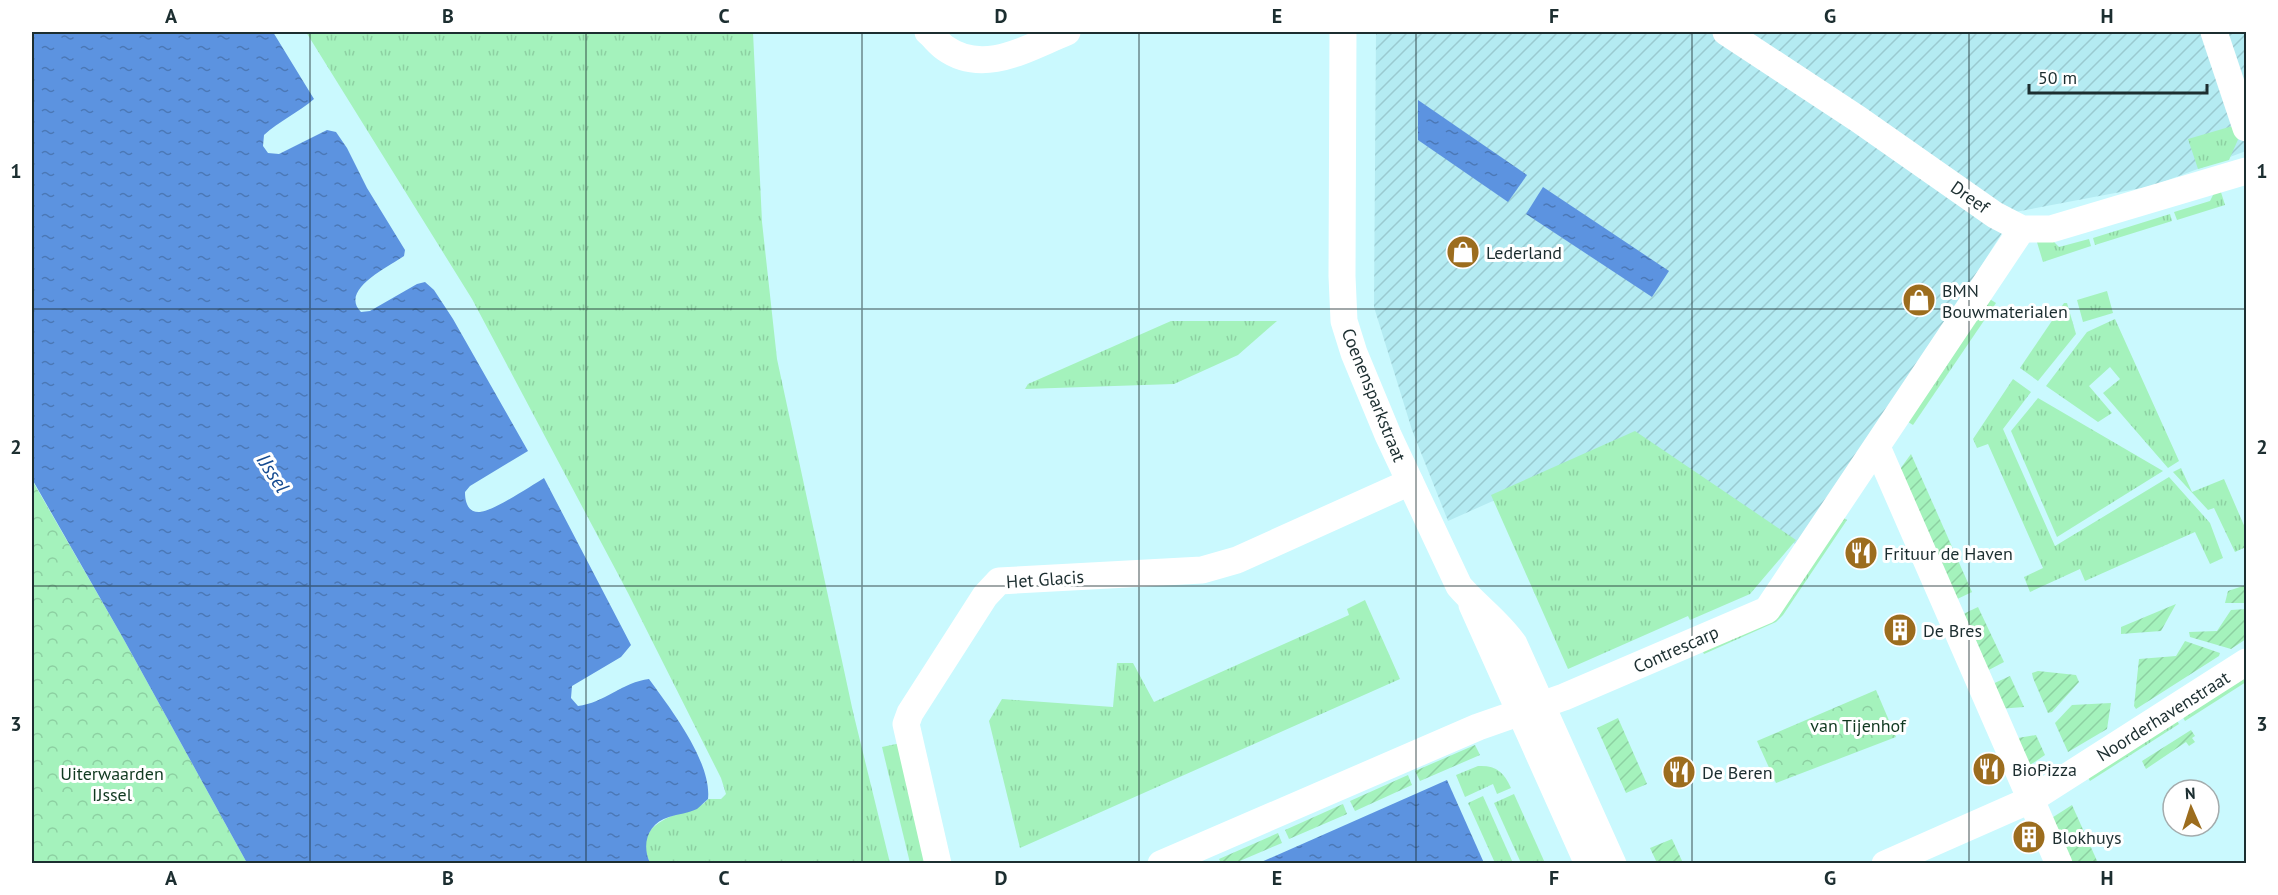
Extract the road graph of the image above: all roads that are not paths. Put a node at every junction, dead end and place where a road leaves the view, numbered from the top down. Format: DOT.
graph roads {
  1 [pos="928,32"];
  2 [pos="1067,32"];
  3 [pos="1343,32"];
  4 [pos="1726,32"];
  5 [pos="2214,32"];
  6 [pos="2247,128"];
  7 [pos="2246,172"];
  8 [pos="2022,229"];
  9 [pos="1877,447"];
  10 [pos="1399,487"];
  11 [pos="2247,662"];
  12 [pos="1542,705"];
  13 [pos="2032,799"];
  14 [pos="938,864"];
  15 [pos="1161,864"];
  16 [pos="1587,864"];
  17 [pos="1613,864"];
  18 [pos="1885,864"];
  19 [pos="2059,864"];
  1 -- 2 [label="street"];
  3 -- 10 [label="street, Coenensparkstraat"];
  4 -- 8 [label="street, Dreef"];
  5 -- 6 [label="street"];
  7 -- 8 [label="street, Dreef"];
  8 -- 9 [label="street, Contrescarp"];
  9 -- 12 [label="street, Contrescarp"];
  9 -- 13 [label="street"];
  10 -- 12 [label="street, Coenensparkstraat"];
  10 -- 14 [label="street, Het Glacis"];
  11 -- 13 [label="street, Noorderhavenstraat"];
  12 -- 15 [label="street, Contrescarp"];
  12 -- 16 [label="street, Coenensparkstraat"];
  12 -- 17 [label="street, Coenensparkstraat"];
  13 -- 18 [label="street, Noorderhavenstraat"];
  13 -- 19 [label="street"];
}
